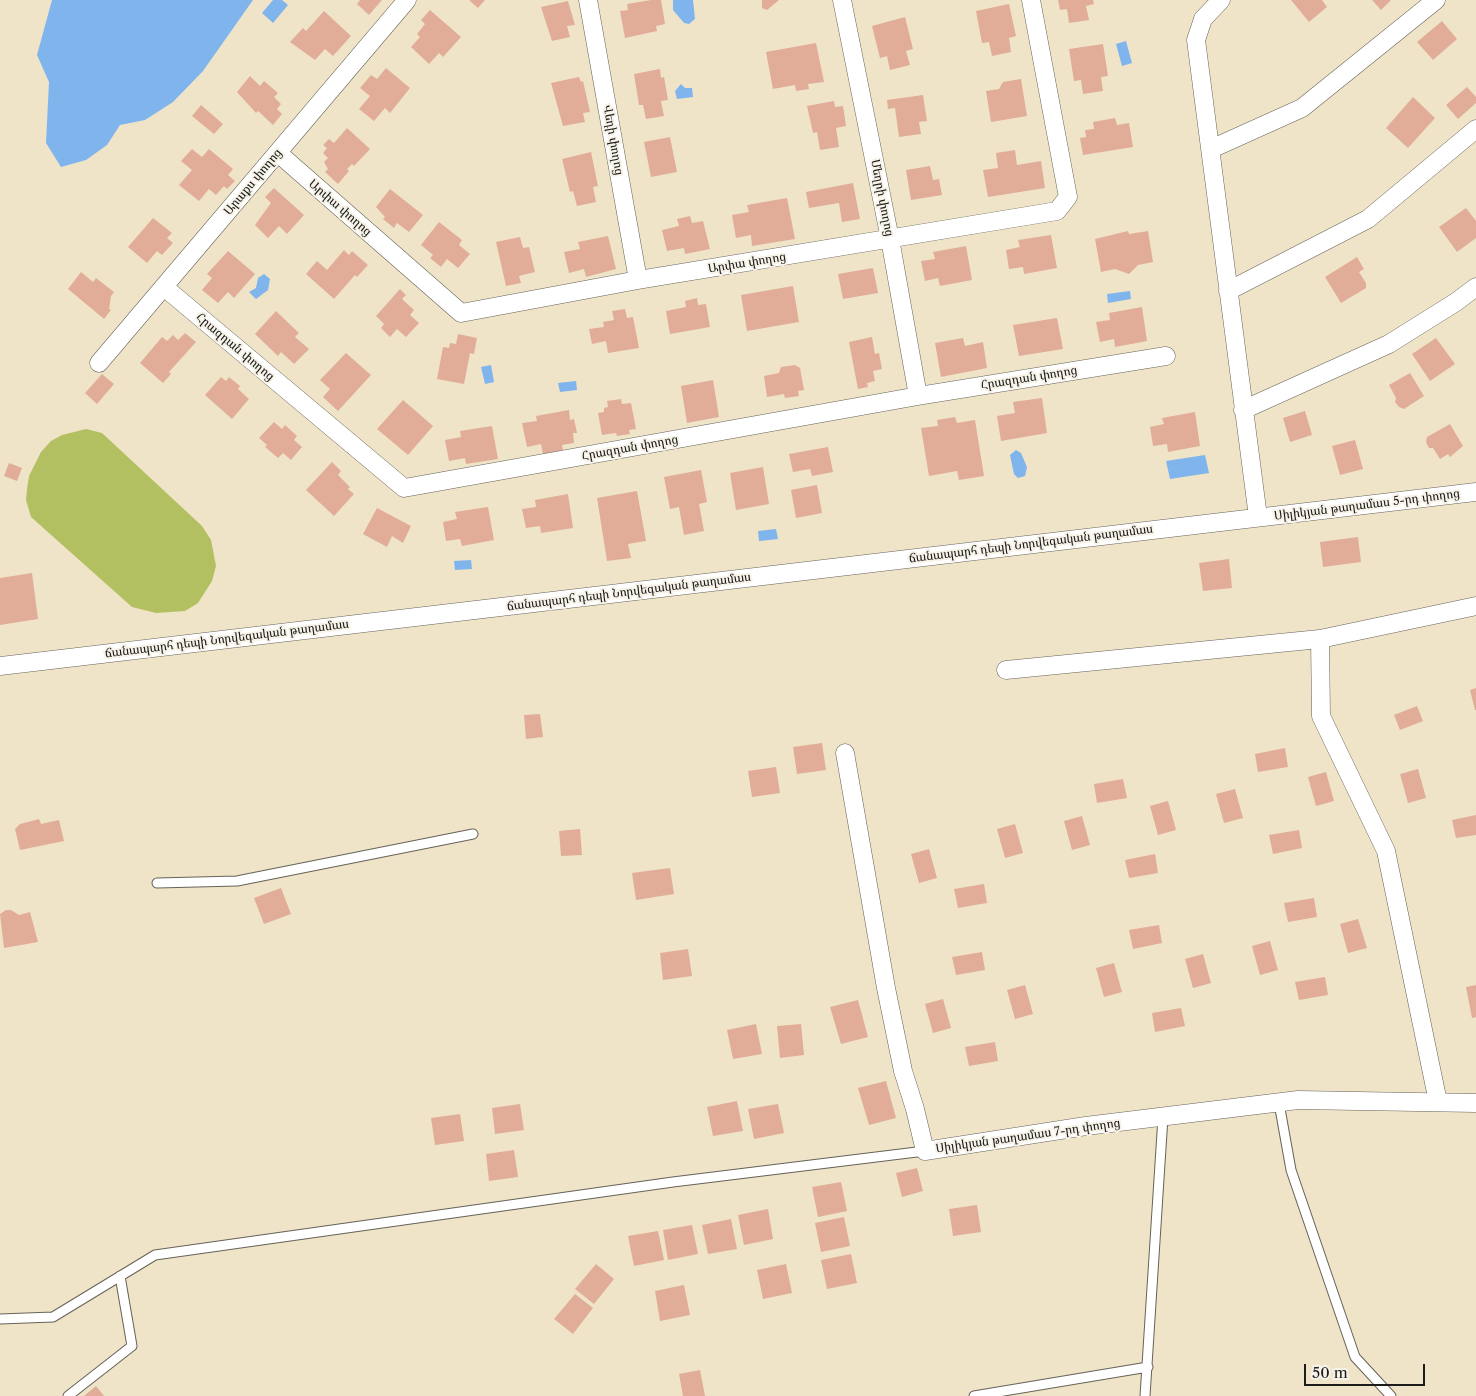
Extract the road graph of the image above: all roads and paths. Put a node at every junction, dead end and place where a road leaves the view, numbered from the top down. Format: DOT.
graph roads {
  1 [pos="406,0"];
  2 [pos="588,0"];
  3 [pos="842,0"];
  4 [pos="1030,0"];
  5 [pos="1221,0"];
  6 [pos="1436,0"];
  7 [pos="1476,129"];
  8 [pos="1211,149"];
  9 [pos="278,153"];
  10 [pos="890,239"];
  11 [pos="638,280"];
  12 [pos="164,287"];
  13 [pos="1476,287"];
  14 [pos="1228,291"];
  15 [pos="1166,356"];
  16 [pos="98,363"];
  17 [pos="918,396"];
  18 [pos="1242,410"];
  19 [pos="1475,495"];
  20 [pos="1258,518"];
  21 [pos="1476,606"];
  22 [pos="1320,639"];
  23 [pos="0,666"];
  24 [pos="1006,670"];
  25 [pos="845,753"];
  26 [pos="473,834"];
  27 [pos="157,883"];
  28 [pos="1438,1102"];
  29 [pos="1278,1103"];
  30 [pos="1476,1103"];
  31 [pos="1164,1117"];
  32 [pos="925,1151"];
  33 [pos="120,1276"];
  34 [pos="0,1319"];
  35 [pos="1148,1367"];
  36 [pos="68,1396"];
  37 [pos="974,1396"];
  38 [pos="1145,1396"];
  39 [pos="1391,1396"];
  1 -- 9 [label="street, Արաքս փողոց"];
  2 -- 11 [label="street, Վեդի փողոց"];
  3 -- 10 [label="street, Մեղրի փողոց"];
  4 -- 10 [label="street, Արփա փողոց"];
  5 -- 8 [label="street"];
  6 -- 8 [label="street"];
  7 -- 14 [label="street"];
  8 -- 14 [label="street"];
  9 -- 11 [label="street, Արփա փողոց"];
  9 -- 12 [label="street, Արաքս փողոց"];
  10 -- 11 [label="street, Արփա փողոց"];
  10 -- 17 [label="street, Մեղրի փողոց"];
  12 -- 16 [label="street, Արաքս փողոց"];
  12 -- 17 [label="street, Հրազդան փողոց"];
  13 -- 18 [label="street"];
  14 -- 18 [label="street"];
  15 -- 17 [label="street, Հրազդան փողոց"];
  18 -- 20 [label="street"];
  19 -- 20 [label="street, Սիլիկյան թաղամաս 5-րդ փողոց"];
  20 -- 23 [label="street, ճանապարհ դեպի Նորվեգական թաղամաս"];
  21 -- 22 [label="street"];
  22 -- 24 [label="street"];
  22 -- 28 [label="street"];
  25 -- 32 [label="street, Սիլիկյան թաղամաս 7-րդ փողոց"];
  26 -- 27 [label="lane"];
  28 -- 29 [label="street, Սիլիկյան թաղամաս 7-րդ փողոց"];
  28 -- 30 [label="street, Սիլիկյան թաղամաս 7-րդ փողոց"];
  29 -- 31 [label="street, Սիլիկյան թաղամաս 7-րդ փողոց"];
  29 -- 39 [label="lane"];
  31 -- 32 [label="street, Սիլիկյան թաղամաս 7-րդ փողոց"];
  31 -- 35 [label="lane"];
  32 -- 33 [label="lane"];
  33 -- 34 [label="lane"];
  33 -- 36 [label="lane"];
  35 -- 37 [label="lane"];
  35 -- 38 [label="lane"];
}
